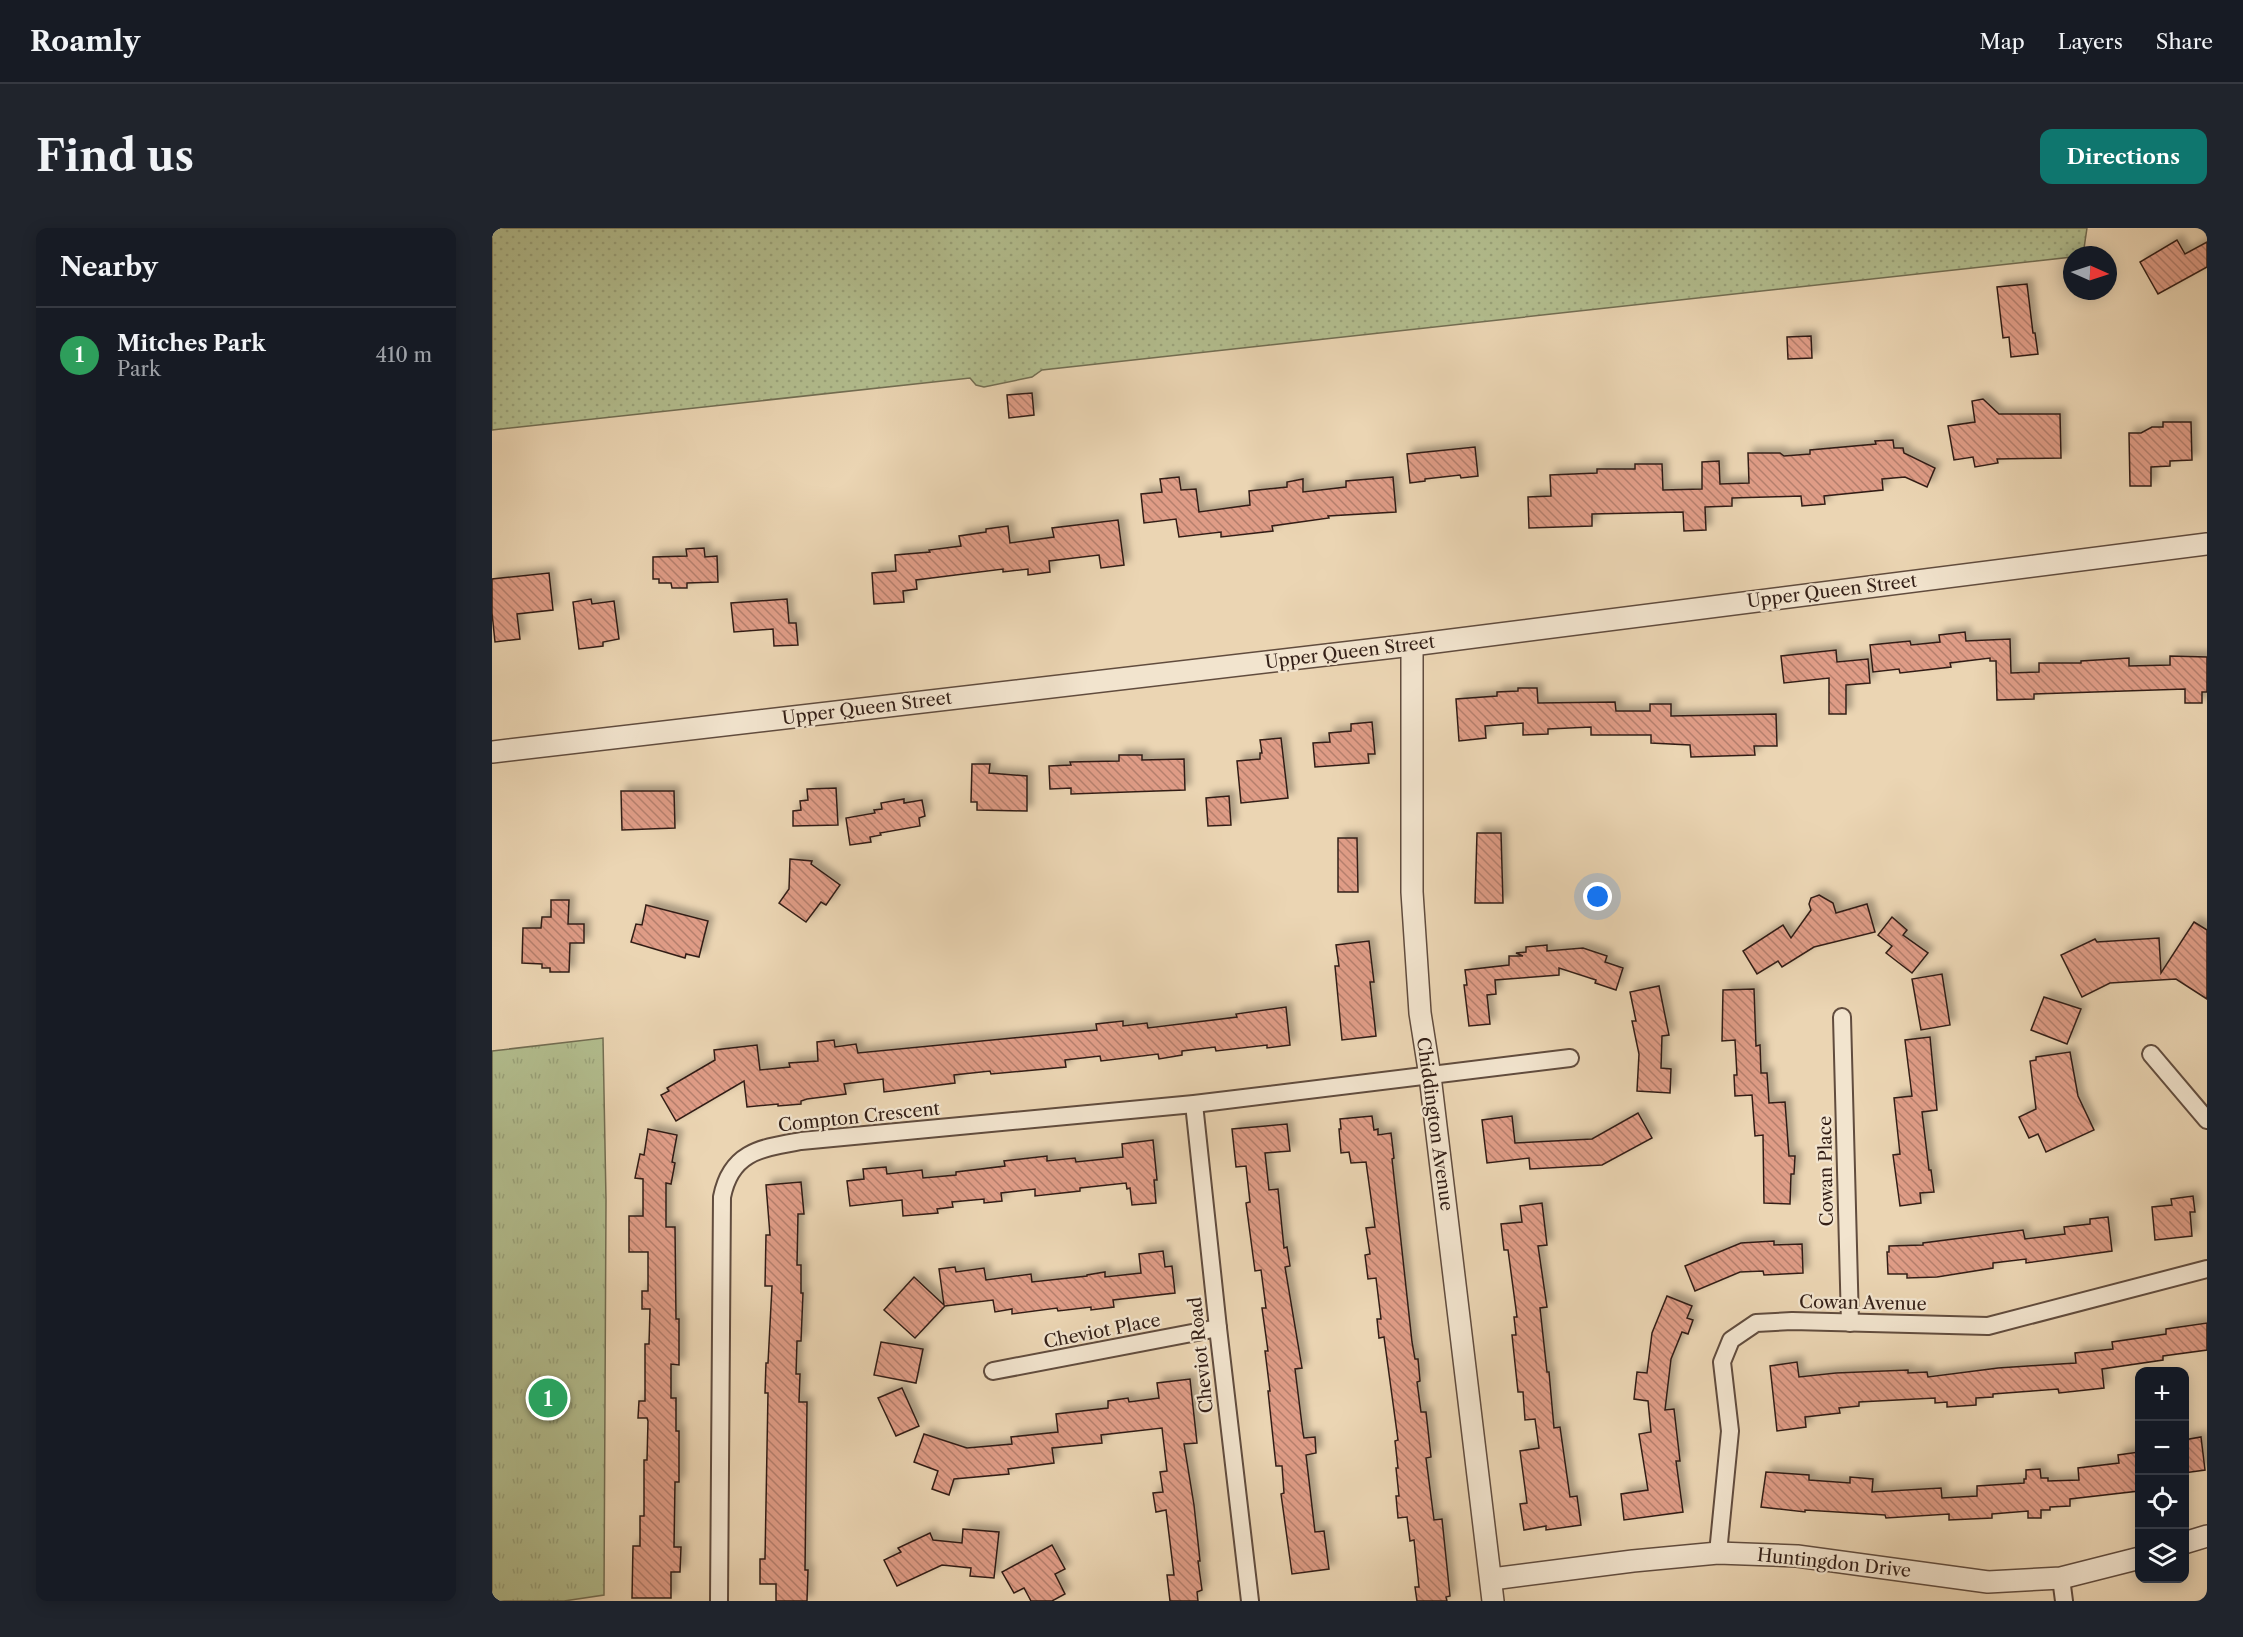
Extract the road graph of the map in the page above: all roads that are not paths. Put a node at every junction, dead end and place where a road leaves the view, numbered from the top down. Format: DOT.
graph roads {
  1 [pos="2207,544"];
  2 [pos="1412,645"];
  3 [pos="492,752"];
  4 [pos="1842,1017"];
  5 [pos="2151,1054"];
  6 [pos="1570,1058"];
  7 [pos="1430,1076"];
  8 [pos="1194,1104"];
  9 [pos="2207,1120"];
  10 [pos="2207,1269"];
  11 [pos="1850,1323"];
  12 [pos="1218,1328"];
  13 [pos="993,1371"];
  14 [pos="2207,1536"];
  15 [pos="2189,1542"];
  16 [pos="1718,1552"];
  17 [pos="2135,1559"];
  18 [pos="2061,1578"];
  19 [pos="1492,1579"];
  20 [pos="718,1601"];
  21 [pos="1250,1601"];
  22 [pos="1493,1601"];
  23 [pos="2064,1601"];
  1 -- 2 [label="street, Upper Queen Street"];
  2 -- 3 [label="street, Upper Queen Street"];
  2 -- 7 [label="street, Chiddington Avenue"];
  4 -- 11 [label="street, Cowan Place"];
  5 -- 9 [label="street"];
  6 -- 7 [label="street, Compton Crescent"];
  7 -- 8 [label="street, Compton Crescent"];
  7 -- 19 [label="street, Chiddington Avenue"];
  8 -- 12 [label="street, Cheviot Road"];
  8 -- 20 [label="street, Compton Crescent"];
  10 -- 11 [label="street, Cowan Avenue"];
  11 -- 16 [label="street, Cowan Avenue"];
  12 -- 13 [label="street, Cheviot Place"];
  12 -- 21 [label="street, Cheviot Road"];
  14 -- 15 [label="street"];
  16 -- 18 [label="street, Huntingdon Drive"];
  16 -- 19 [label="street, Huntingdon Drive"];
  17 -- 18 [label="street, Huntingdon Drive"];
  18 -- 23 [label="street"];
  19 -- 22 [label="street, Chiddington Avenue"];
}
